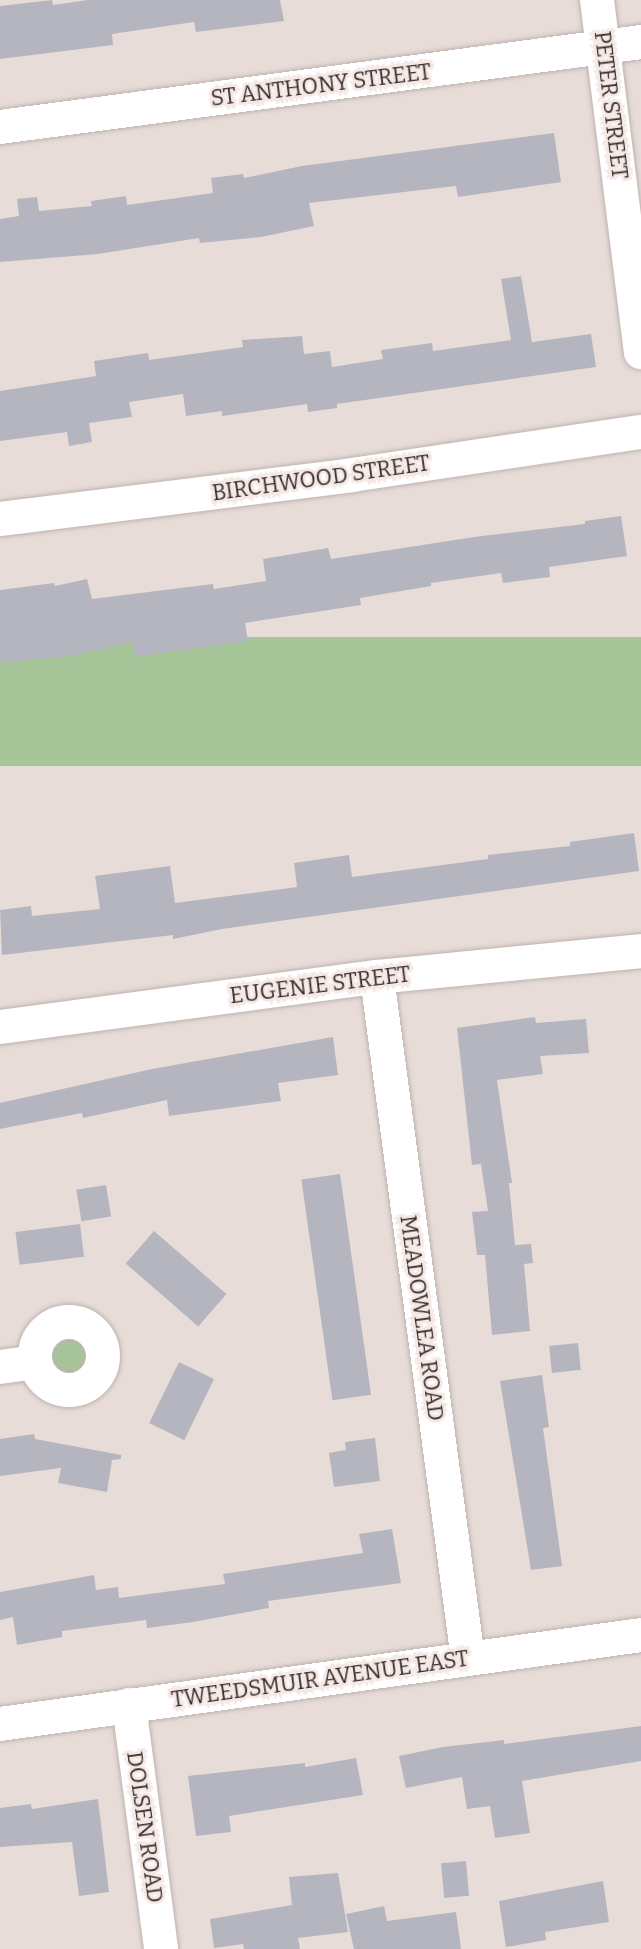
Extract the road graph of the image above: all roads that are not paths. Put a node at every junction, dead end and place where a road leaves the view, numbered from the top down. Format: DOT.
graph roads {
  1 [pos="597,0"];
  2 [pos="641,42"];
  3 [pos="604,48"];
  4 [pos="0,127"];
  5 [pos="641,352"];
  6 [pos="641,432"];
  7 [pos="0,519"];
  8 [pos="641,951"];
  9 [pos="377,977"];
  10 [pos="0,1027"];
  11 [pos="35,1362"];
  12 [pos="0,1367"];
  13 [pos="641,1635"];
  14 [pos="468,1659"];
  15 [pos="129,1705"];
  16 [pos="0,1724"];
  17 [pos="161,1949"];
  1 -- 3 [label="street, PETER STREET"];
  2 -- 3 [label="street, ST ANTHONY STREET"];
  3 -- 4 [label="street, ST ANTHONY STREET"];
  3 -- 5 [label="street, PETER STREET"];
  6 -- 7 [label="street, BIRCHWOOD STREET"];
  8 -- 9 [label="street, EUGENIE STREET"];
  9 -- 10 [label="street, EUGENIE STREET"];
  9 -- 14 [label="street, MEADOWLEA ROAD"];
  11 -- 12 [label="street"];
  13 -- 14 [label="street, TWEEDSMUIR AVENUE EAST"];
  14 -- 15 [label="street, TWEEDSMUIR AVENUE EAST"];
  15 -- 16 [label="street, TWEEDSMUIR AVENUE EAST"];
  15 -- 17 [label="street, DOLSEN ROAD"];
}
